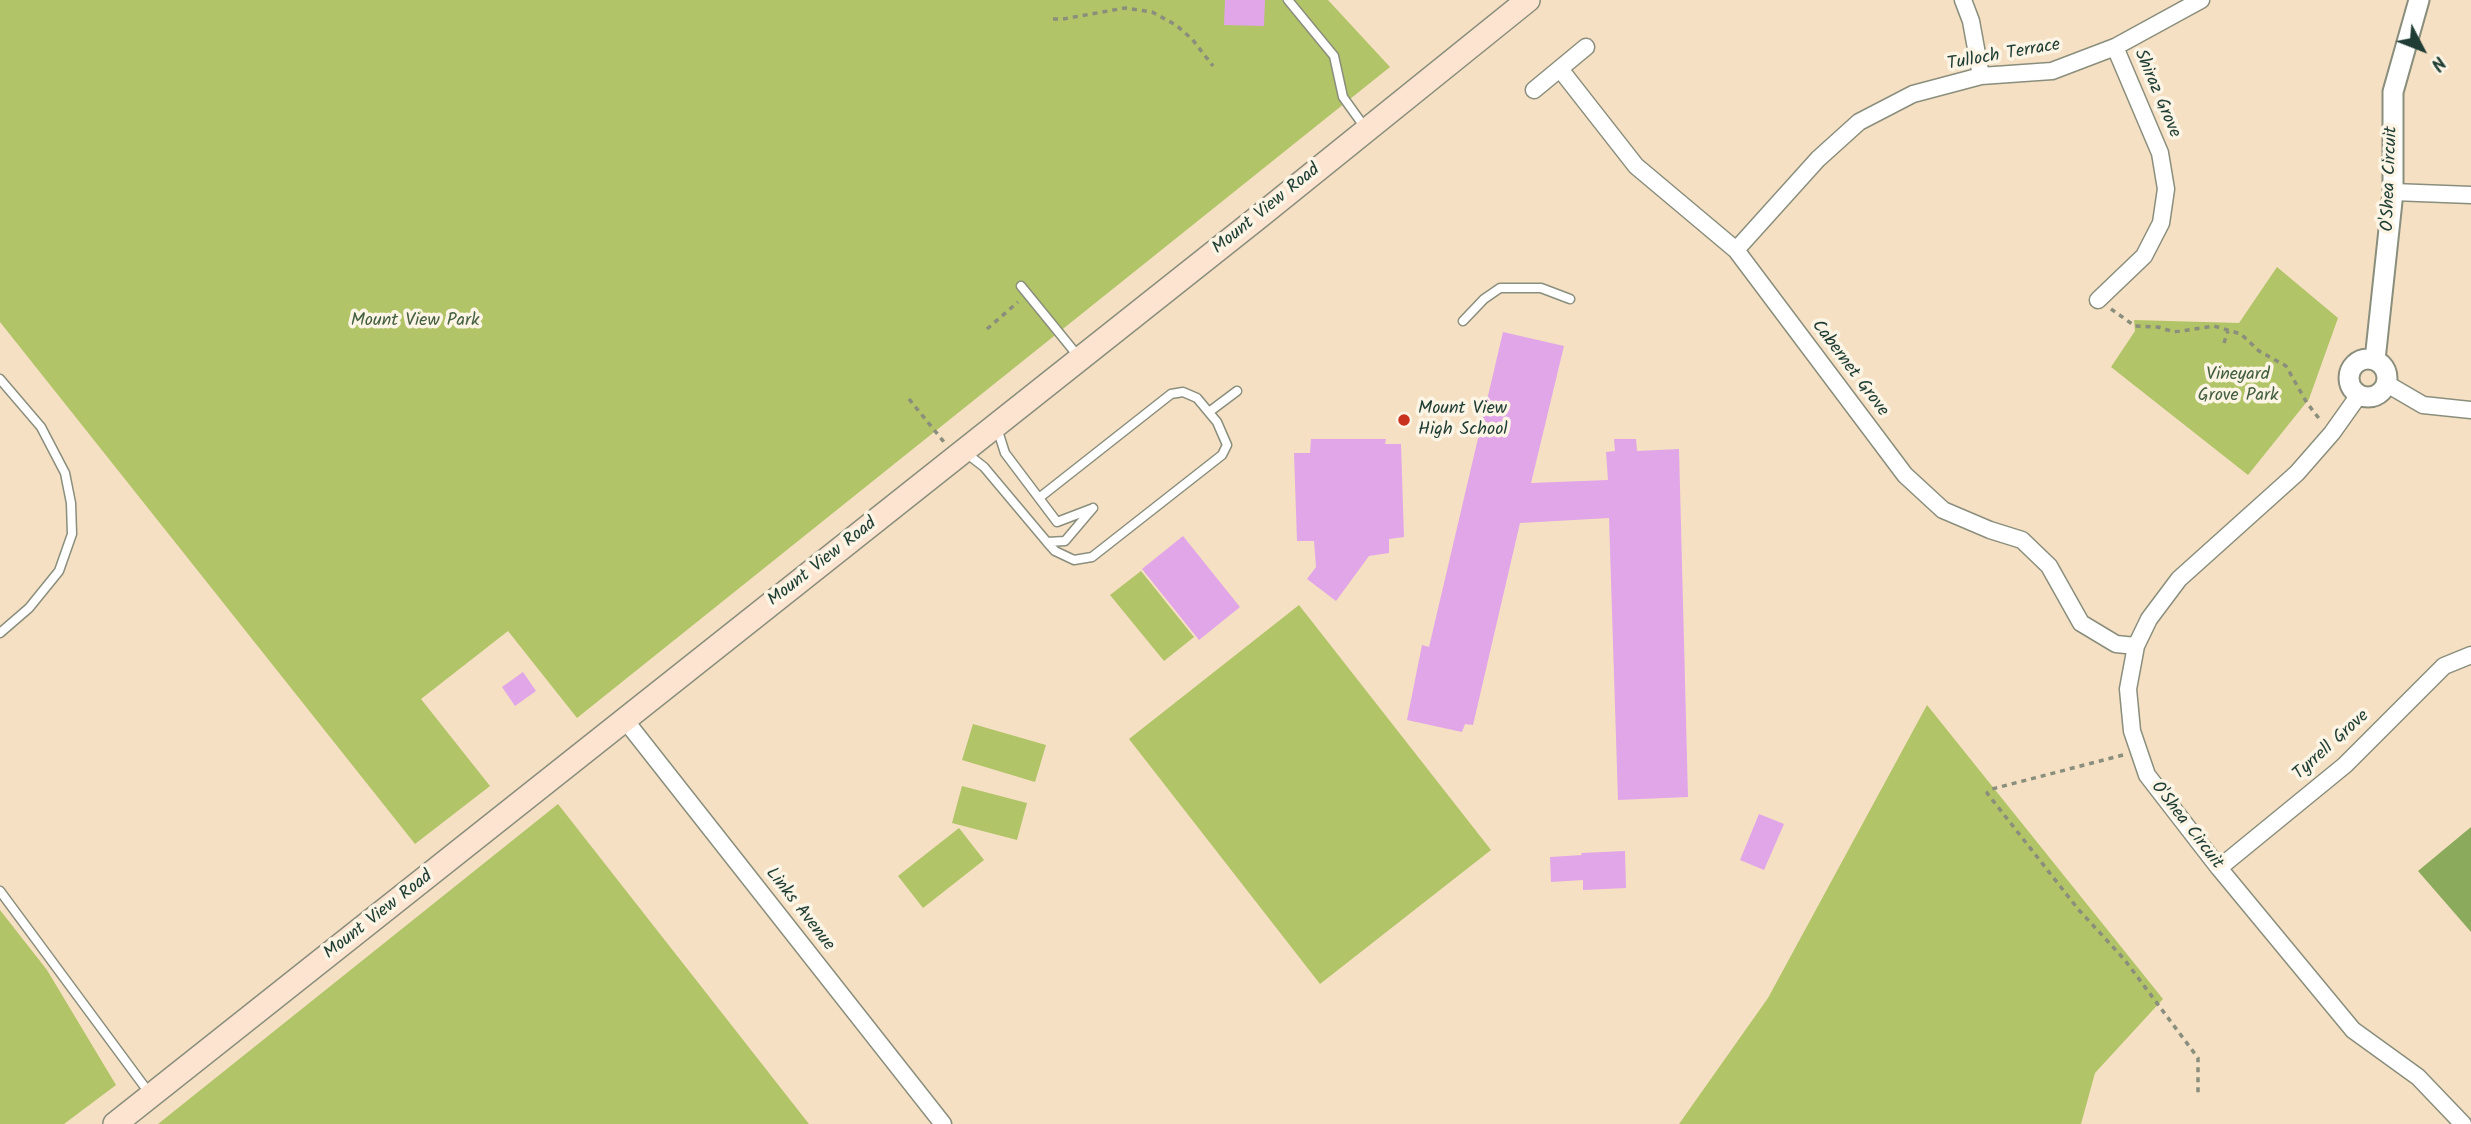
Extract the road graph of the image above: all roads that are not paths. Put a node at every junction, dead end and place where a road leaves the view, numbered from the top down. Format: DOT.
graph roads {
  1 [pos="1288,0"];
  2 [pos="1528,0"];
  3 [pos="1963,0"];
  4 [pos="2201,0"];
  5 [pos="2419,0"];
  6 [pos="1586,47"];
  7 [pos="2115,47"];
  8 [pos="1560,69"];
  9 [pos="1981,76"];
  10 [pos="1534,90"];
  11 [pos="1367,130"];
  12 [pos="2393,191"];
  13 [pos="2471,195"];
  14 [pos="1736,250"];
  15 [pos="1021,286"];
  16 [pos="1570,299"];
  17 [pos="2098,300"];
  18 [pos="1463,321"];
  19 [pos="1080,358"];
  20 [pos="2375,360"];
  21 [pos="0,379"];
  22 [pos="2387,384"];
  23 [pos="1237,391"];
  24 [pos="2359,396"];
  25 [pos="2471,410"];
  26 [pos="1209,412"];
  27 [pos="996,425"];
  28 [pos="960,455"];
  29 [pos="1039,498"];
  30 [pos="1047,542"];
  31 [pos="0,633"];
  32 [pos="2136,646"];
  33 [pos="2471,655"];
  34 [pos="625,720"];
  35 [pos="2219,868"];
  36 [pos="0,891"];
  37 [pos="151,1095"];
  38 [pos="115,1124"];
  39 [pos="943,1124"];
  40 [pos="2463,1124"];
  1 -- 11 [label="lane"];
  2 -- 11 [label="main road, Mount View Road"];
  3 -- 9 [label="street"];
  4 -- 7 [label="street, Tulloch Terrace"];
  5 -- 12 [label="street, O'Shea Circuit"];
  6 -- 8 [label="street"];
  7 -- 9 [label="street, Tulloch Terrace"];
  7 -- 17 [label="street, Shiraz Grove"];
  8 -- 10 [label="street"];
  8 -- 14 [label="street, Cabernet Grove"];
  9 -- 14 [label="street, Tulloch Terrace"];
  11 -- 19 [label="main road, Mount View Road"];
  12 -- 13 [label="street"];
  12 -- 20 [label="street, O'Shea Circuit"];
  14 -- 32 [label="street, Cabernet Grove"];
  15 -- 19 [label="lane"];
  16 -- 18 [label="lane"];
  19 -- 27 [label="main road, Mount View Road"];
  20 -- 22 [label="street"];
  20 -- 24 [label="street"];
  21 -- 31 [label="lane"];
  22 -- 24 [label="street"];
  22 -- 25 [label="street"];
  23 -- 26 [label="lane"];
  24 -- 32 [label="street, O'Shea Circuit"];
  26 -- 29 [label="lane"];
  26 -- 30 [label="lane"];
  27 -- 28 [label="main road, Mount View Road"];
  27 -- 29 [label="lane"];
  28 -- 30 [label="lane"];
  28 -- 34 [label="main road, Mount View Road"];
  29 -- 30 [label="lane"];
  32 -- 35 [label="street, O'Shea Circuit"];
  33 -- 35 [label="street, Tyrrell Grove"];
  34 -- 37 [label="main road, Mount View Road"];
  34 -- 39 [label="street, Links Avenue"];
  35 -- 40 [label="street, O'Shea Circuit"];
  36 -- 37 [label="lane"];
  37 -- 38 [label="main road, Mount View Road"];
}
